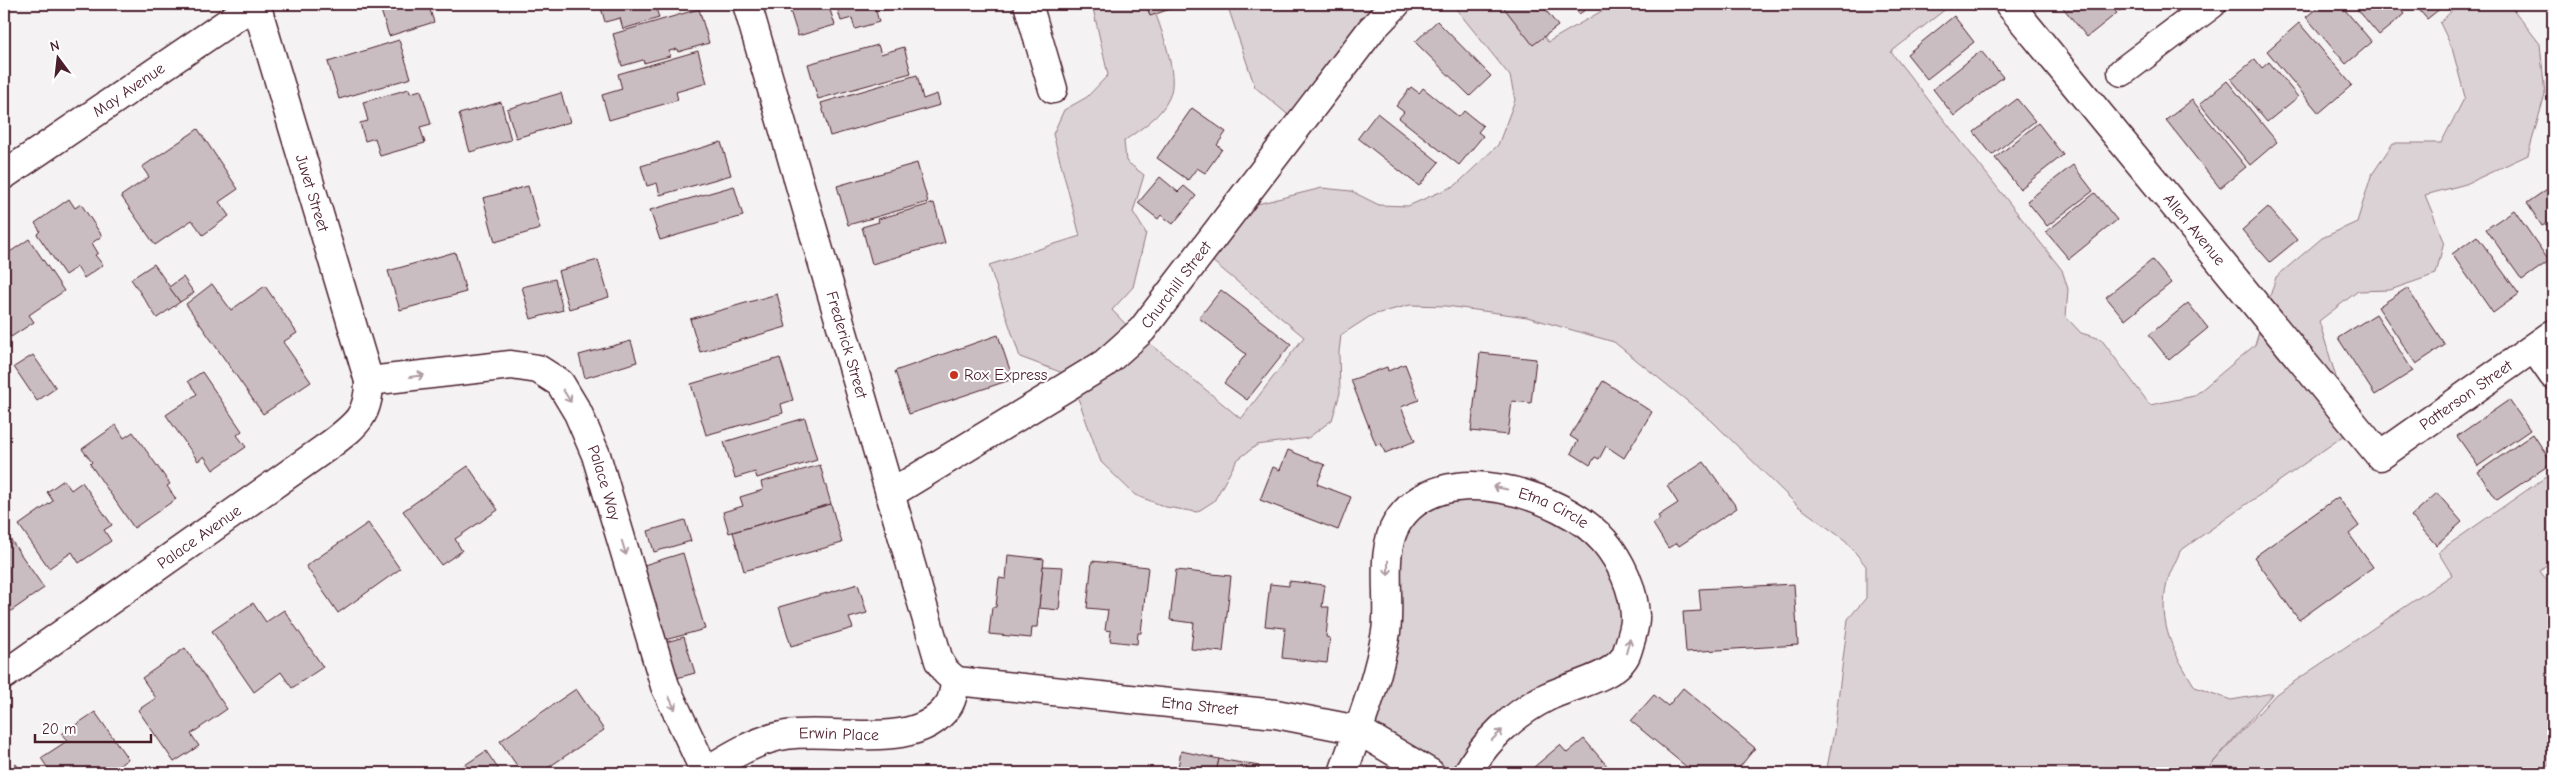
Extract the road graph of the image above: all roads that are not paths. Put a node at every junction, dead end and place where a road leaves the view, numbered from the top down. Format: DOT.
graph roads {
  1 [pos="255,4"];
  2 [pos="748,4"];
  3 [pos="1028,4"];
  4 [pos="1396,4"];
  5 [pos="2009,4"];
  6 [pos="2212,4"];
  7 [pos="2122,72"];
  8 [pos="1053,89"];
  9 [pos="4,175"];
  10 [pos="2543,341"];
  11 [pos="2553,375"];
  12 [pos="369,381"];
  13 [pos="2380,456"];
  14 [pos="890,494"];
  15 [pos="4,675"];
  16 [pos="956,681"];
  17 [pos="1358,730"];
  18 [pos="704,773"];
  19 [pos="1343,773"];
  20 [pos="1430,773"];
  21 [pos="1468,773"];
  1 -- 9 [label="street, May Avenue"];
  1 -- 12 [label="street, Juvet Street"];
  2 -- 14 [label="street, Frederick Street"];
  3 -- 8 [label="street"];
  4 -- 14 [label="street, Churchill Street"];
  5 -- 13 [label="street, Allen Avenue"];
  6 -- 7 [label="street"];
  10 -- 11 [label="street"];
  10 -- 13 [label="street, Patterson Street"];
  12 -- 15 [label="street, Palace Avenue"];
  12 -- 18 [label="street, Palace Way, one-way"];
  14 -- 16 [label="street, Frederick Street"];
  16 -- 17 [label="street, Etna Street"];
  16 -- 18 [label="street, Erwin Place"];
  17 -- 19 [label="street, Etna Circle"];
  17 -- 20 [label="street, Etna Street"];
  21 -- 17 [label="street, Etna Circle, one-way"];
}
